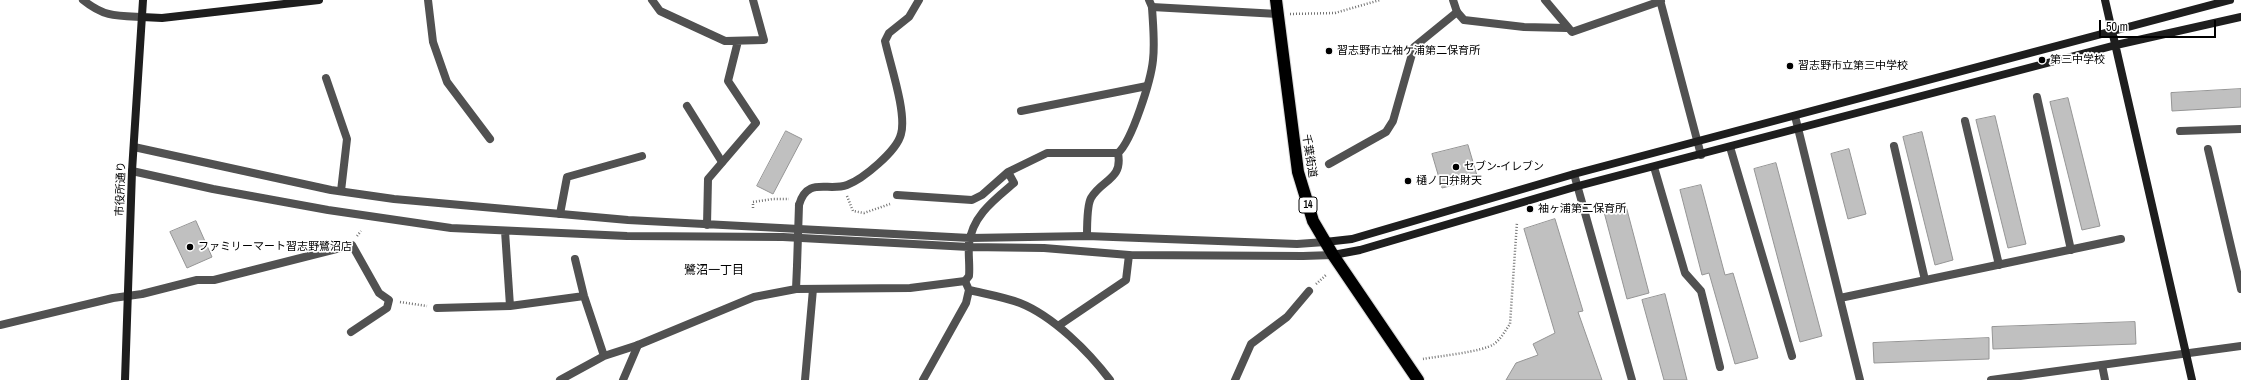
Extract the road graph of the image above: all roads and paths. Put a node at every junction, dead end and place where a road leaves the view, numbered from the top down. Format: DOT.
graph roads {
  1 [pos="83,0"];
  2 [pos="143,0"];
  3 [pos="319,0"];
  4 [pos="428,0"];
  5 [pos="652,0"];
  6 [pos="753,0"];
  7 [pos="919,0"];
  8 [pos="1276,0"];
  9 [pos="1380,0"];
  10 [pos="1453,0"];
  11 [pos="1545,0"];
  12 [pos="1660,0"];
  13 [pos="2105,0"];
  14 [pos="2230,0"];
  15 [pos="1151,4"];
  16 [pos="1457,12"];
  17 [pos="1278,14"];
  18 [pos="142,17"];
  19 [pos="2241,17"];
  20 [pos="1567,28"];
  21 [pos="2112,31"];
  22 [pos="738,40"];
  23 [pos="2116,45"];
  24 [pos="326,78"];
  25 [pos="1147,86"];
  26 [pos="2036,97"];
  27 [pos="687,106"];
  28 [pos="1021,111"];
  29 [pos="1795,116"];
  30 [pos="1965,121"];
  31 [pos="1797,129"];
  32 [pos="2241,129"];
  33 [pos="2180,131"];
  34 [pos="490,139"];
  35 [pos="1698,142"];
  36 [pos="1894,146"];
  37 [pos="134,147"];
  38 [pos="1730,147"];
  39 [pos="2208,149"];
  40 [pos="1118,153"];
  41 [pos="1701,154"];
  42 [pos="642,156"];
  43 [pos="722,162"];
  44 [pos="1329,164"];
  45 [pos="1654,167"];
  46 [pos="132,171"];
  47 [pos="1008,172"];
  48 [pos="1574,174"];
  49 [pos="843,186"];
  50 [pos="1578,186"];
  51 [pos="342,192"];
  52 [pos="897,195"];
  53 [pos="791,199"];
  54 [pos="753,208"];
  55 [pos="560,214"];
  56 [pos="1517,222"];
  57 [pos="707,224"];
  58 [pos="505,232"];
  59 [pos="1087,236"];
  60 [pos="2121,239"];
  61 [pos="1325,242"];
  62 [pos="969,243"];
  63 [pos="2071,250"];
  64 [pos="1128,255"];
  65 [pos="1333,255"];
  66 [pos="575,259"];
  67 [pos="1999,265"];
  68 [pos="1925,280"];
  69 [pos="965,281"];
  70 [pos="796,289"];
  71 [pos="813,289"];
  72 [pos="969,290"];
  73 [pos="2241,290"];
  74 [pos="1308,291"];
  75 [pos="128,296"];
  76 [pos="584,296"];
  77 [pos="1840,298"];
  78 [pos="389,300"];
  79 [pos="510,306"];
  80 [pos="437,308"];
  81 [pos="0,325"];
  82 [pos="1058,326"];
  83 [pos="351,332"];
  84 [pos="638,345"];
  85 [pos="2241,346"];
  86 [pos="2186,354"];
  87 [pos="604,356"];
  88 [pos="1792,356"];
  89 [pos="1423,358"];
  90 [pos="2102,366"];
  91 [pos="1720,367"];
  92 [pos="2027,378"];
  93 [pos="125,380"];
  94 [pos="560,380"];
  95 [pos="623,380"];
  96 [pos="805,380"];
  97 [pos="923,380"];
  98 [pos="1110,380"];
  99 [pos="1235,380"];
  100 [pos="1418,380"];
  101 [pos="1632,380"];
  102 [pos="1860,380"];
  103 [pos="1991,380"];
  104 [pos="2105,380"];
  105 [pos="2192,380"];
  1 -- 18 [label="street"];
  2 -- 18 [label="street, 市役所通り"];
  3 -- 18 [label="street"];
  4 -- 34 [label="street"];
  5 -- 22 [label="street"];
  6 -- 22 [label="street"];
  7 -- 49 [label="street"];
  8 -- 17 [label="highway, 千葉街道 / 14"];
  9 -- 17 [label="path"];
  10 -- 16 [label="street"];
  11 -- 20 [label="street"];
  12 -- 20 [label="street"];
  12 -- 35 [label="street"];
  13 -- 21 [label="street"];
  14 -- 21 [label="street"];
  15 -- 17 [label="street"];
  15 -- 25 [label="street"];
  16 -- 20 [label="street"];
  16 -- 44 [label="street"];
  17 -- 61 [label="highway, 千葉街道 / 14"];
  18 -- 37 [label="street, 市役所通り"];
  19 -- 23 [label="street"];
  21 -- 23 [label="street"];
  21 -- 29 [label="street"];
  22 -- 43 [label="street"];
  23 -- 31 [label="street"];
  23 -- 86 [label="street"];
  24 -- 51 [label="street"];
  25 -- 28 [label="street"];
  25 -- 40 [label="street"];
  26 -- 63 [label="street"];
  27 -- 43 [label="street"];
  29 -- 31 [label="street"];
  29 -- 35 [label="street"];
  30 -- 67 [label="street"];
  31 -- 38 [label="street"];
  31 -- 77 [label="street"];
  32 -- 33 [label="street"];
  35 -- 41 [label="street"];
  35 -- 48 [label="street"];
  36 -- 68 [label="street"];
  37 -- 46 [label="street, 市役所通り"];
  37 -- 51 [label="street"];
  38 -- 41 [label="street"];
  38 -- 88 [label="street"];
  39 -- 73 [label="street"];
  40 -- 47 [label="street"];
  40 -- 59 [label="street"];
  41 -- 45 [label="street"];
  42 -- 55 [label="street"];
  43 -- 57 [label="street"];
  45 -- 50 [label="street"];
  45 -- 91 [label="street"];
  46 -- 58 [label="street"];
  46 -- 75 [label="street, 市役所通り"];
  47 -- 52 [label="street"];
  47 -- 62 [label="street"];
  48 -- 50 [label="street"];
  48 -- 61 [label="street"];
  49 -- 52 [label="path"];
  49 -- 70 [label="street, bridge"];
  50 -- 65 [label="street"];
  50 -- 101 [label="street"];
  51 -- 55 [label="street"];
  53 -- 54 [label="path"];
  55 -- 57 [label="street"];
  56 -- 89 [label="path"];
  57 -- 62 [label="street"];
  58 -- 62 [label="street"];
  58 -- 79 [label="street"];
  59 -- 61 [label="street"];
  59 -- 62 [label="street"];
  60 -- 63 [label="street"];
  61 -- 65 [label="highway, 千葉街道 / 14"];
  62 -- 64 [label="street"];
  62 -- 69 [label="street"];
  63 -- 67 [label="street"];
  64 -- 65 [label="street"];
  64 -- 82 [label="street"];
  65 -- 100 [label="highway, 千葉街道 / 14"];
  66 -- 76 [label="street"];
  67 -- 68 [label="street"];
  68 -- 77 [label="street"];
  69 -- 71 [label="street"];
  69 -- 72 [label="street"];
  70 -- 71 [label="street"];
  70 -- 84 [label="street"];
  71 -- 96 [label="street"];
  72 -- 82 [label="street"];
  72 -- 97 [label="street"];
  74 -- 99 [label="street"];
  75 -- 78 [label="street"];
  75 -- 81 [label="street"];
  75 -- 93 [label="street, 市役所通り"];
  76 -- 79 [label="street"];
  76 -- 87 [label="street"];
  77 -- 102 [label="street"];
  78 -- 80 [label="path"];
  78 -- 83 [label="street"];
  79 -- 80 [label="street"];
  82 -- 98 [label="street"];
  84 -- 87 [label="street"];
  84 -- 95 [label="street"];
  85 -- 86 [label="street"];
  86 -- 90 [label="street"];
  86 -- 105 [label="street"];
  87 -- 94 [label="street"];
  90 -- 92 [label="street"];
  90 -- 104 [label="street"];
  92 -- 103 [label="street"];
}
